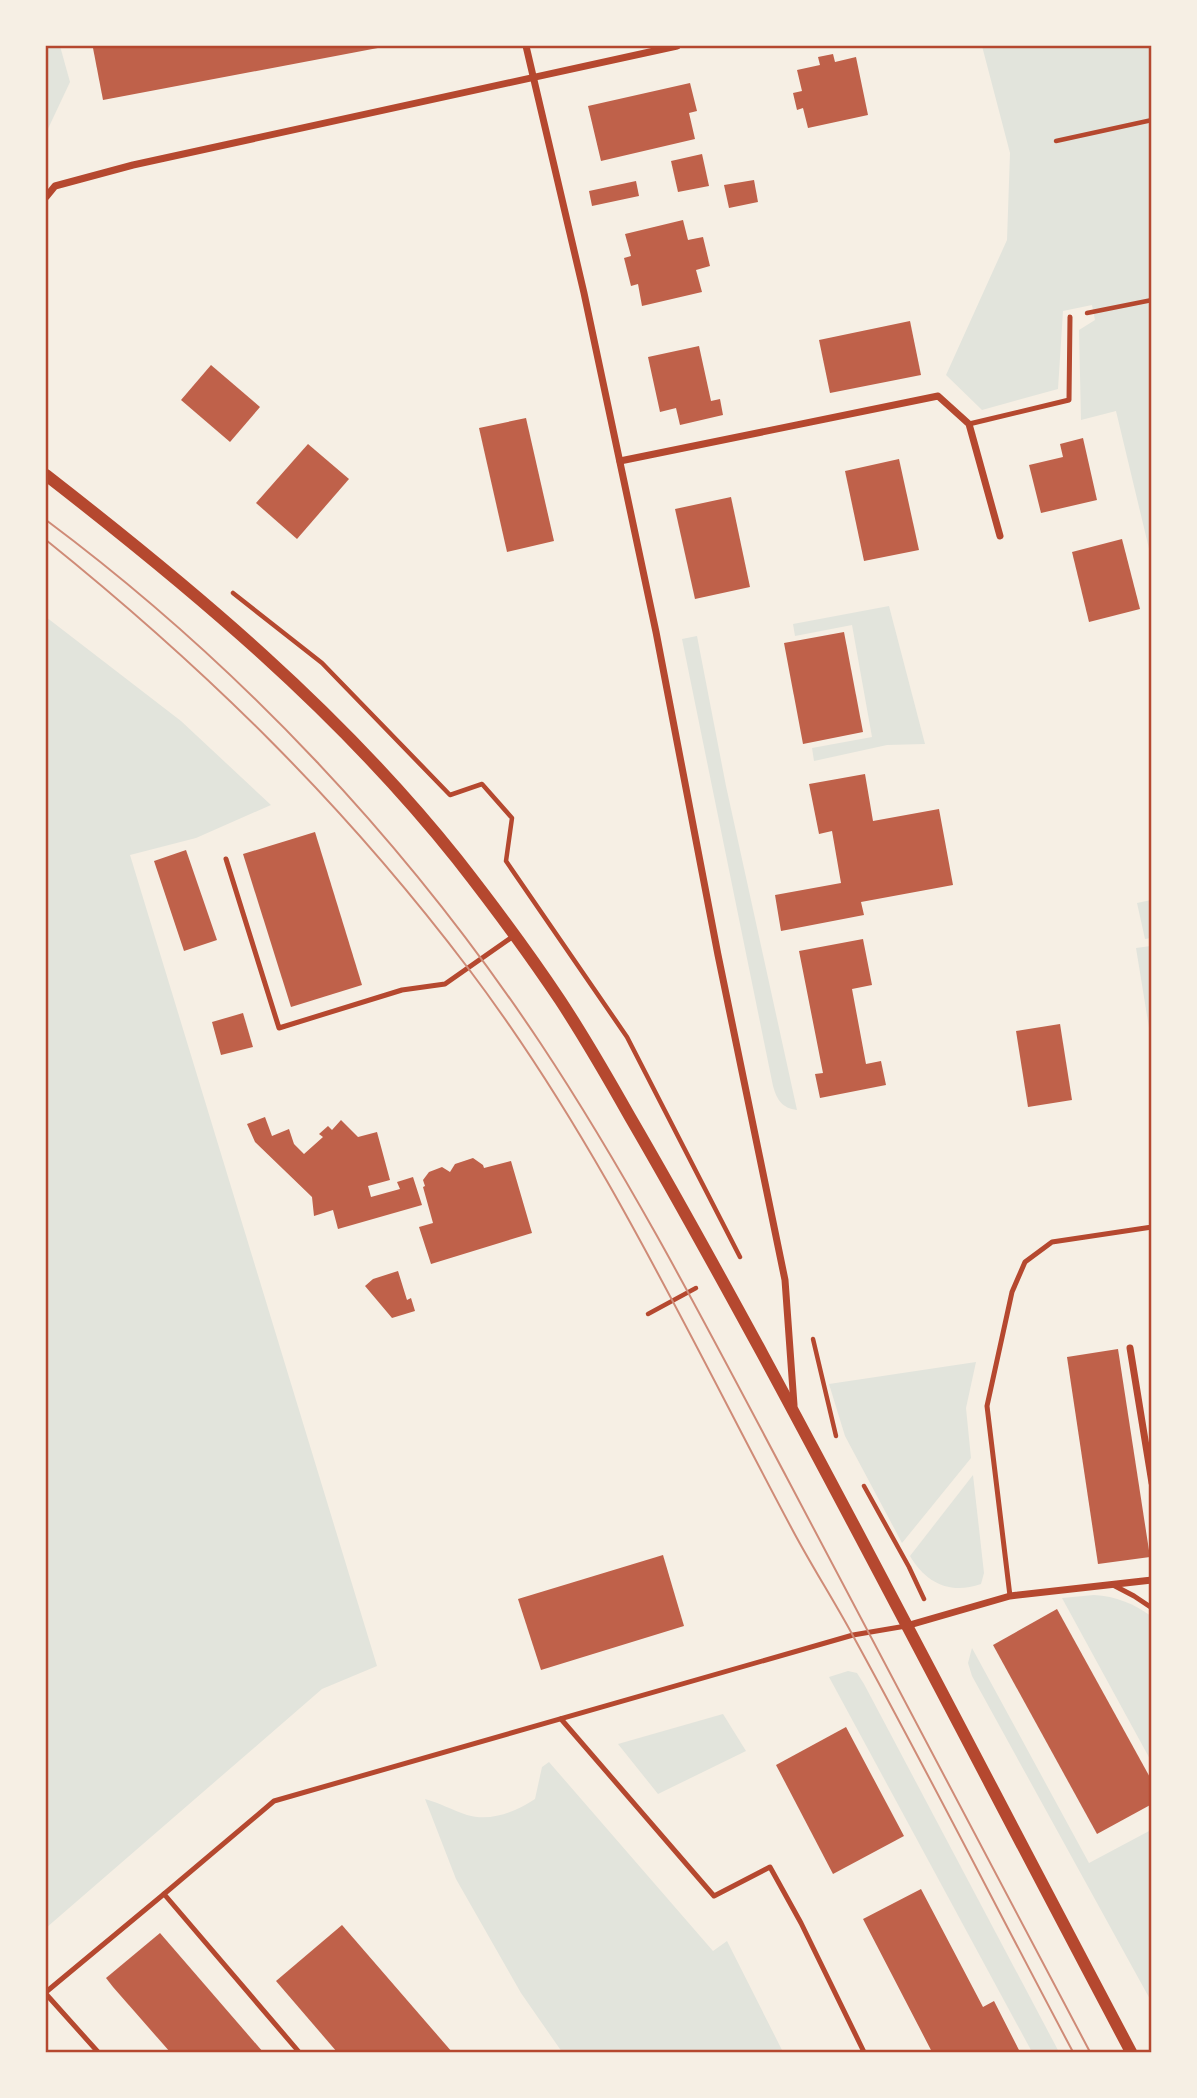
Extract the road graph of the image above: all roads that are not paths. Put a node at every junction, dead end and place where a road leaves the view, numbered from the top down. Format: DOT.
graph roads {
  1 [pos="526,46"];
  2 [pos="677,46"];
  3 [pos="533,76"];
  4 [pos="46,197"];
  5 [pos="1070,317"];
  6 [pos="969,424"];
  7 [pos="620,461"];
  8 [pos="46,475"];
  9 [pos="1000,536"];
  10 [pos="226,859"];
  11 [pos="515,934"];
  12 [pos="1152,1227"];
  13 [pos="1130,1348"];
  14 [pos="794,1413"];
  15 [pos="1149,1448"];
  16 [pos="1152,1483"];
  17 [pos="1152,1580"];
  18 [pos="1113,1585"];
  19 [pos="1010,1596"];
  20 [pos="1152,1608"];
  21 [pos="906,1626"];
  22 [pos="561,1719"];
  23 [pos="164,1894"];
  24 [pos="46,1993"];
  25 [pos="98,2053"];
  26 [pos="299,2053"];
  27 [pos="864,2053"];
  28 [pos="1131,2053"];
  1 -- 3 [label="street"];
  2 -- 3 [label="street"];
  3 -- 4 [label="street"];
  3 -- 7 [label="street"];
  5 -- 6 [label="lane"];
  6 -- 7 [label="street"];
  6 -- 9 [label="street"];
  7 -- 14 [label="street"];
  8 -- 11 [label="street"];
  10 -- 11 [label="lane"];
  11 -- 14 [label="street"];
  12 -- 19 [label="lane"];
  13 -- 15 [label="street"];
  14 -- 21 [label="street"];
  15 -- 16 [label="street"];
  17 -- 18 [label="street"];
  18 -- 19 [label="street"];
  18 -- 20 [label="lane"];
  19 -- 21 [label="street"];
  21 -- 22 [label="lane"];
  21 -- 28 [label="street"];
  22 -- 23 [label="lane"];
  22 -- 27 [label="lane"];
  23 -- 24 [label="lane"];
  23 -- 26 [label="lane"];
  24 -- 25 [label="lane"];
}
